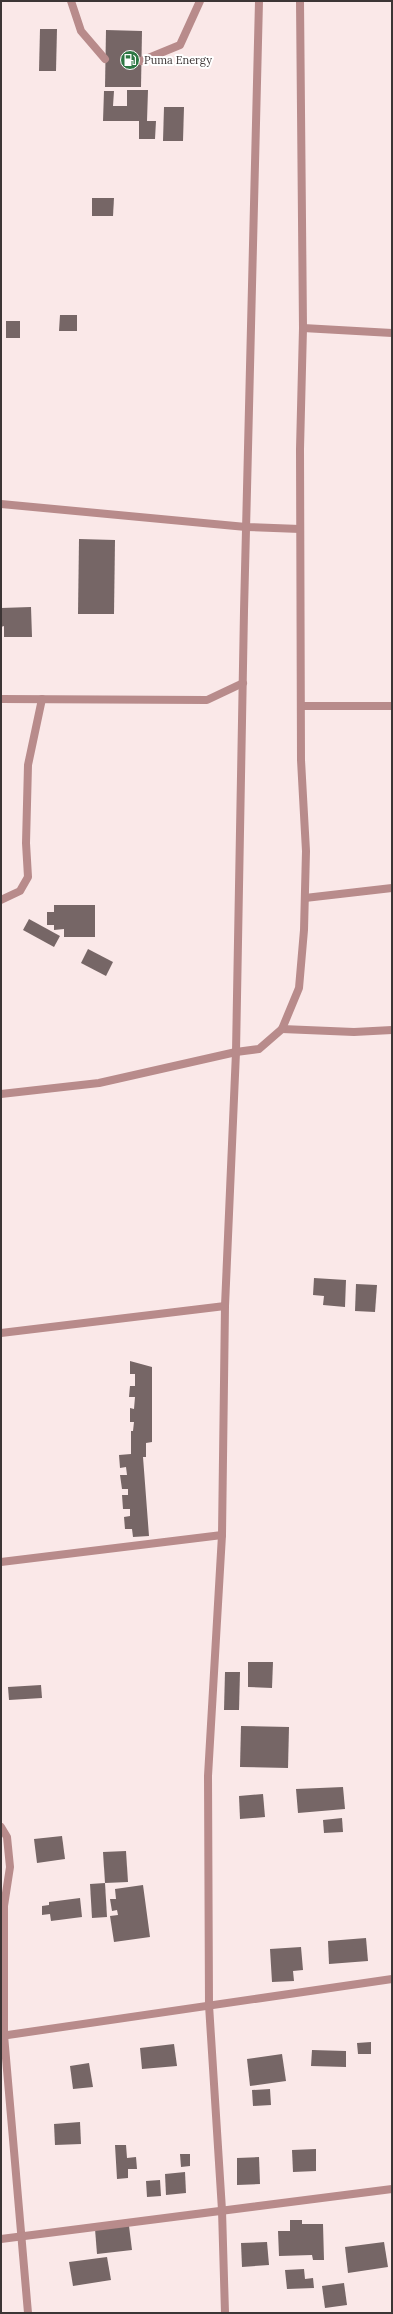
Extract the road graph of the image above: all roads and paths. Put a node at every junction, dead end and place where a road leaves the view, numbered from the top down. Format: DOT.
graph roads {
  1 [pos="71,1"];
  2 [pos="200,1"];
  3 [pos="259,1"];
  4 [pos="300,1"];
  5 [pos="105,59"];
  6 [pos="141,61"];
  7 [pos="303,328"];
  8 [pos="392,333"];
  9 [pos="1,504"];
  10 [pos="246,527"];
  11 [pos="300,529"];
  12 [pos="243,683"];
  13 [pos="1,699"];
  14 [pos="42,699"];
  15 [pos="301,706"];
  16 [pos="392,706"];
  17 [pos="392,888"];
  18 [pos="305,898"];
  19 [pos="1,900"];
  20 [pos="282,1029"];
  21 [pos="392,1030"];
  22 [pos="236,1052"];
  23 [pos="1,1094"];
  24 [pos="225,1306"];
  25 [pos="1,1334"];
  26 [pos="222,1535"];
  27 [pos="1,1562"];
  28 [pos="1,1827"];
  29 [pos="392,1979"];
  30 [pos="209,2005"];
  31 [pos="2,2035"];
  32 [pos="392,2189"];
  33 [pos="222,2210"];
  34 [pos="20,2236"];
  35 [pos="1,2238"];
  36 [pos="28,2313"];
  37 [pos="225,2313"];
  1 -- 5 [label="street"];
  2 -- 6 [label="street"];
  3 -- 10 [label="street"];
  4 -- 7 [label="street"];
  7 -- 8 [label="street"];
  7 -- 11 [label="street"];
  9 -- 10 [label="street"];
  10 -- 11 [label="street"];
  10 -- 12 [label="street"];
  11 -- 15 [label="street"];
  12 -- 14 [label="street"];
  12 -- 22 [label="street"];
  13 -- 14 [label="street"];
  14 -- 19 [label="street"];
  15 -- 16 [label="street"];
  15 -- 18 [label="street"];
  17 -- 18 [label="street"];
  18 -- 20 [label="street"];
  20 -- 21 [label="street"];
  20 -- 22 [label="street"];
  22 -- 23 [label="street"];
  22 -- 24 [label="street"];
  24 -- 25 [label="street"];
  24 -- 26 [label="street"];
  26 -- 27 [label="street"];
  26 -- 30 [label="street"];
  28 -- 31 [label="street"];
  29 -- 30 [label="street"];
  30 -- 31 [label="street"];
  30 -- 33 [label="street"];
  31 -- 34 [label="street"];
  32 -- 33 [label="street"];
  33 -- 34 [label="street"];
  33 -- 37 [label="street"];
  34 -- 35 [label="street"];
  34 -- 36 [label="street"];
}
